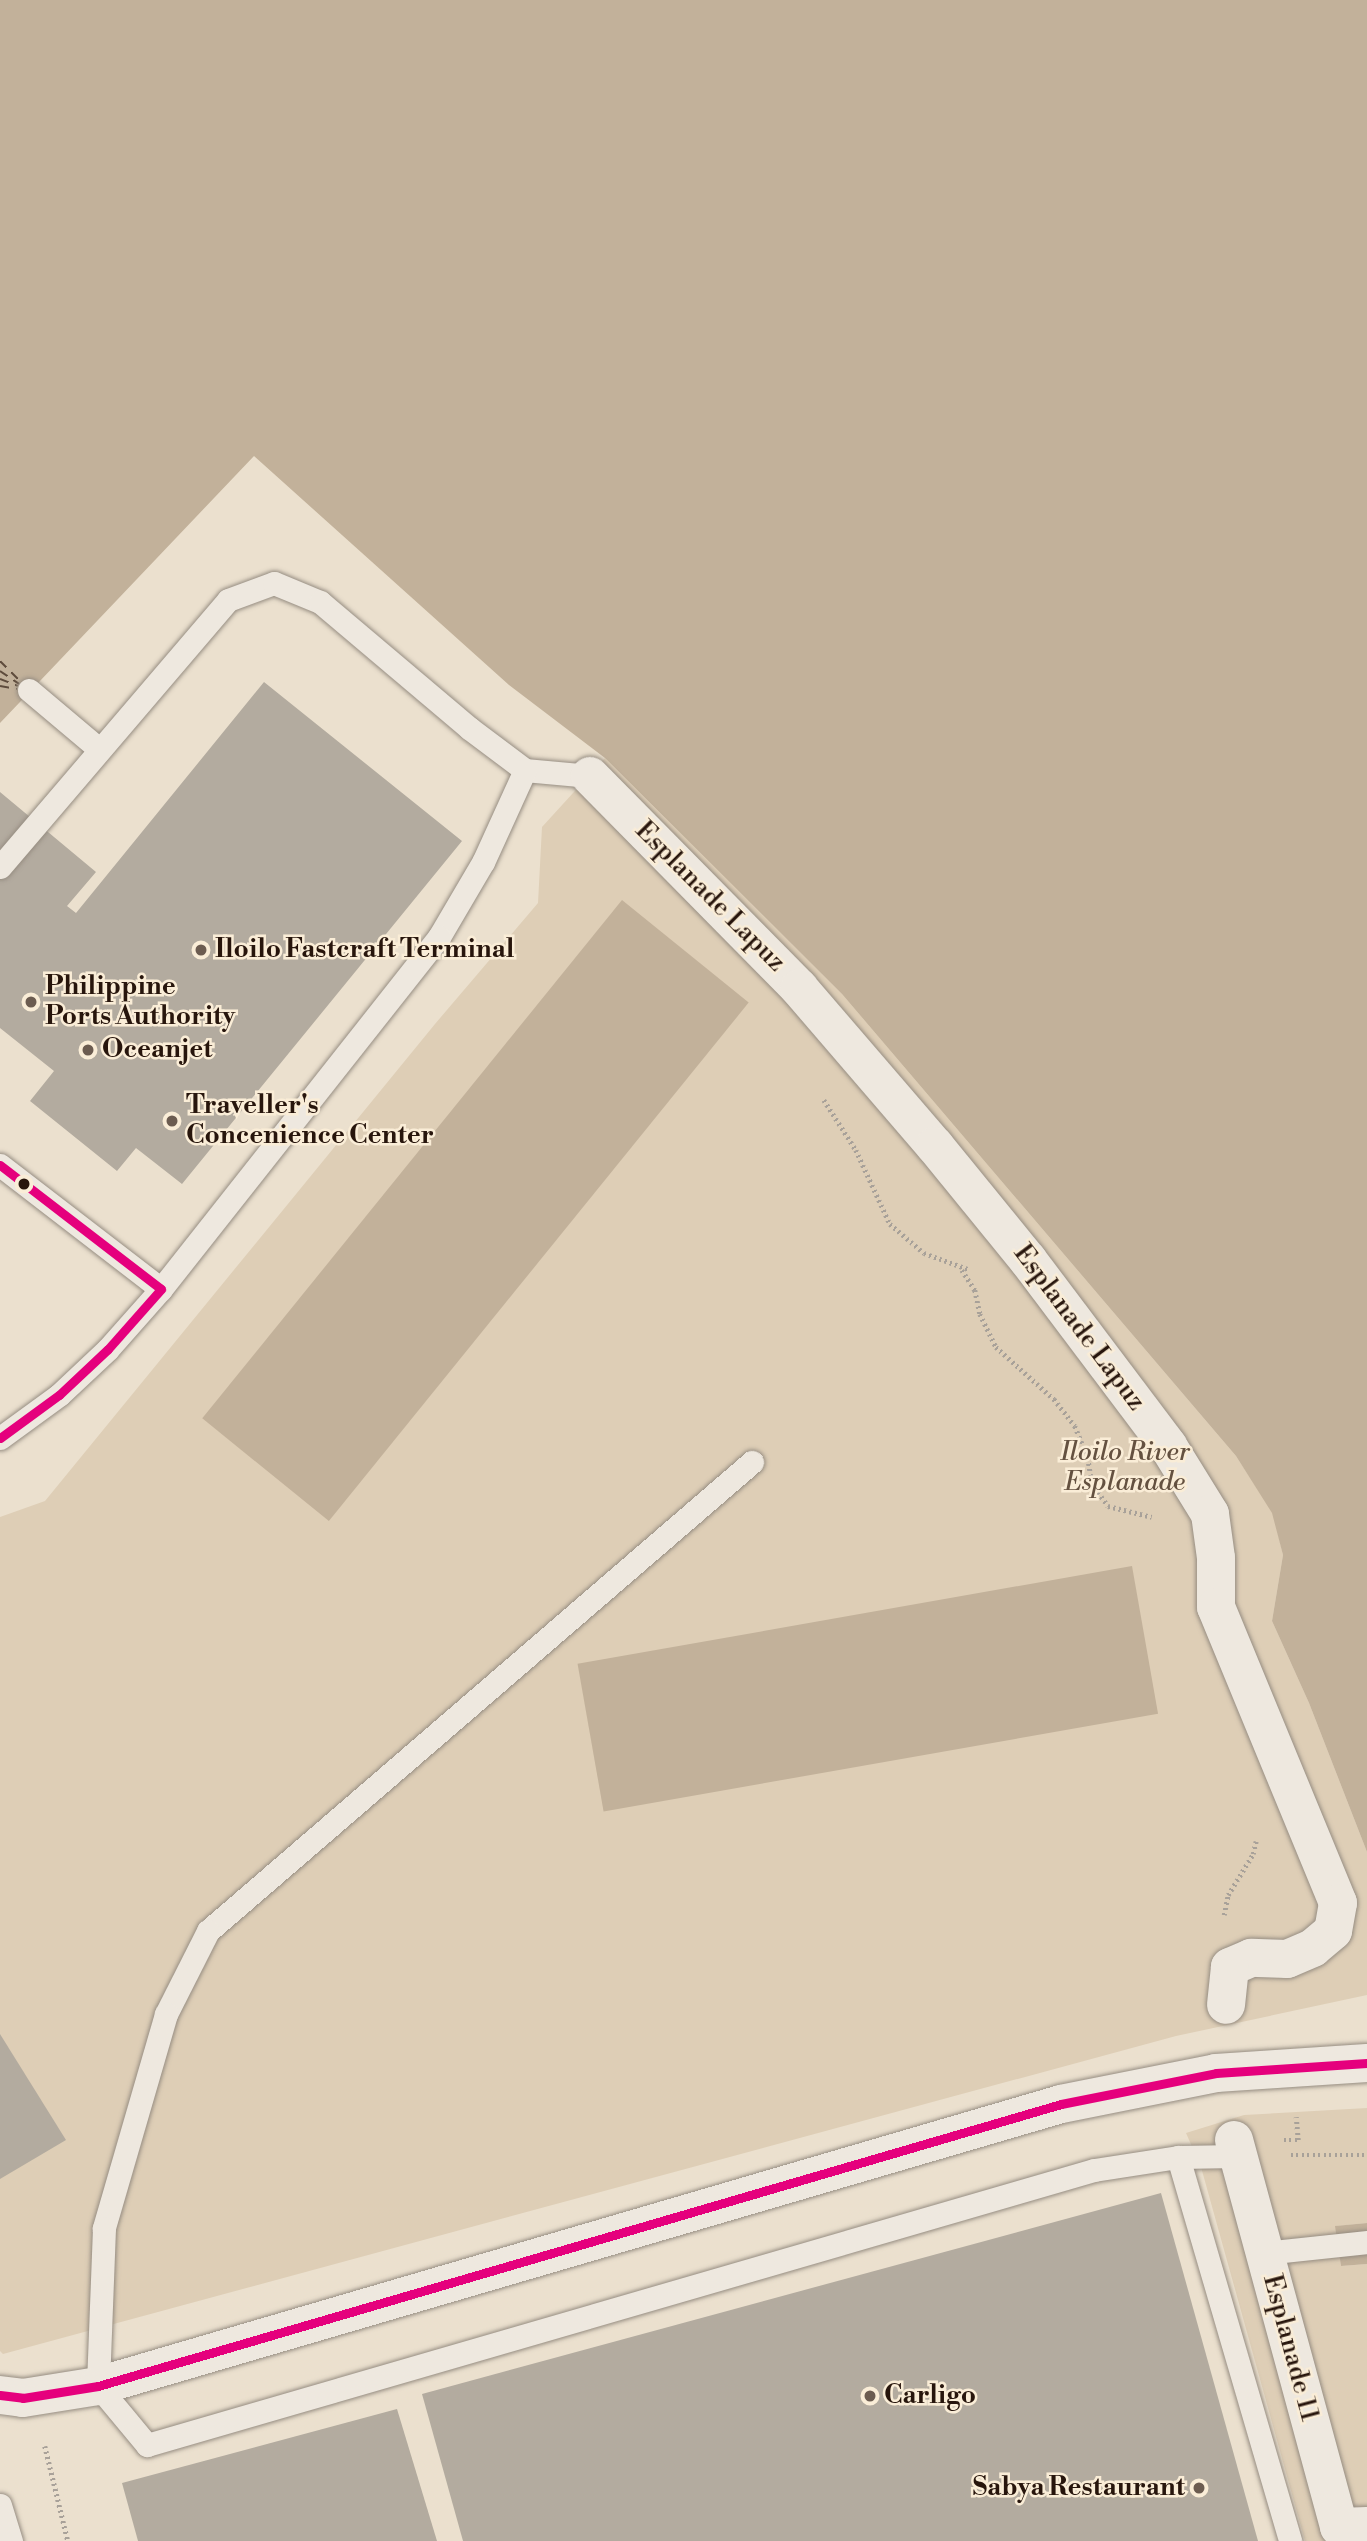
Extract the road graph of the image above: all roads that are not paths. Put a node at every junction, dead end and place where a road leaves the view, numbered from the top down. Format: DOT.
graph roads {
  1 [pos="29,691"];
  2 [pos="99,749"];
  3 [pos="525,770"];
  4 [pos="590,776"];
  5 [pos="0,867"];
  6 [pos="0,1165"];
  7 [pos="161,1289"];
  8 [pos="0,1438"];
  9 [pos="752,1462"];
  10 [pos="1226,2005"];
  11 [pos="1367,2063"];
  12 [pos="1236,2148"];
  13 [pos="1178,2157"];
  14 [pos="1367,2242"];
  15 [pos="1264,2253"];
  16 [pos="98,2386"];
  17 [pos="0,2395"];
  18 [pos="0,2505"];
  19 [pos="1367,2526"];
  20 [pos="10,2541"];
  21 [pos="1290,2541"];
  1 -- 2 [label="lane"];
  2 -- 3 [label="lane"];
  2 -- 5 [label="lane"];
  3 -- 4 [label="lane"];
  3 -- 7 [label="lane"];
  4 -- 10 [label="street, Esplanade Lapuz"];
  6 -- 7 [label="lane"];
  7 -- 8 [label="lane"];
  9 -- 16 [label="lane"];
  11 -- 16 [label="street"];
  12 -- 13 [label="lane"];
  12 -- 15 [label="street, Esplanade 11"];
  13 -- 16 [label="lane"];
  13 -- 21 [label="lane"];
  14 -- 15 [label="lane"];
  15 -- 19 [label="street, Esplanade 11"];
  16 -- 17 [label="street"];
  18 -- 20 [label="lane"];
}
